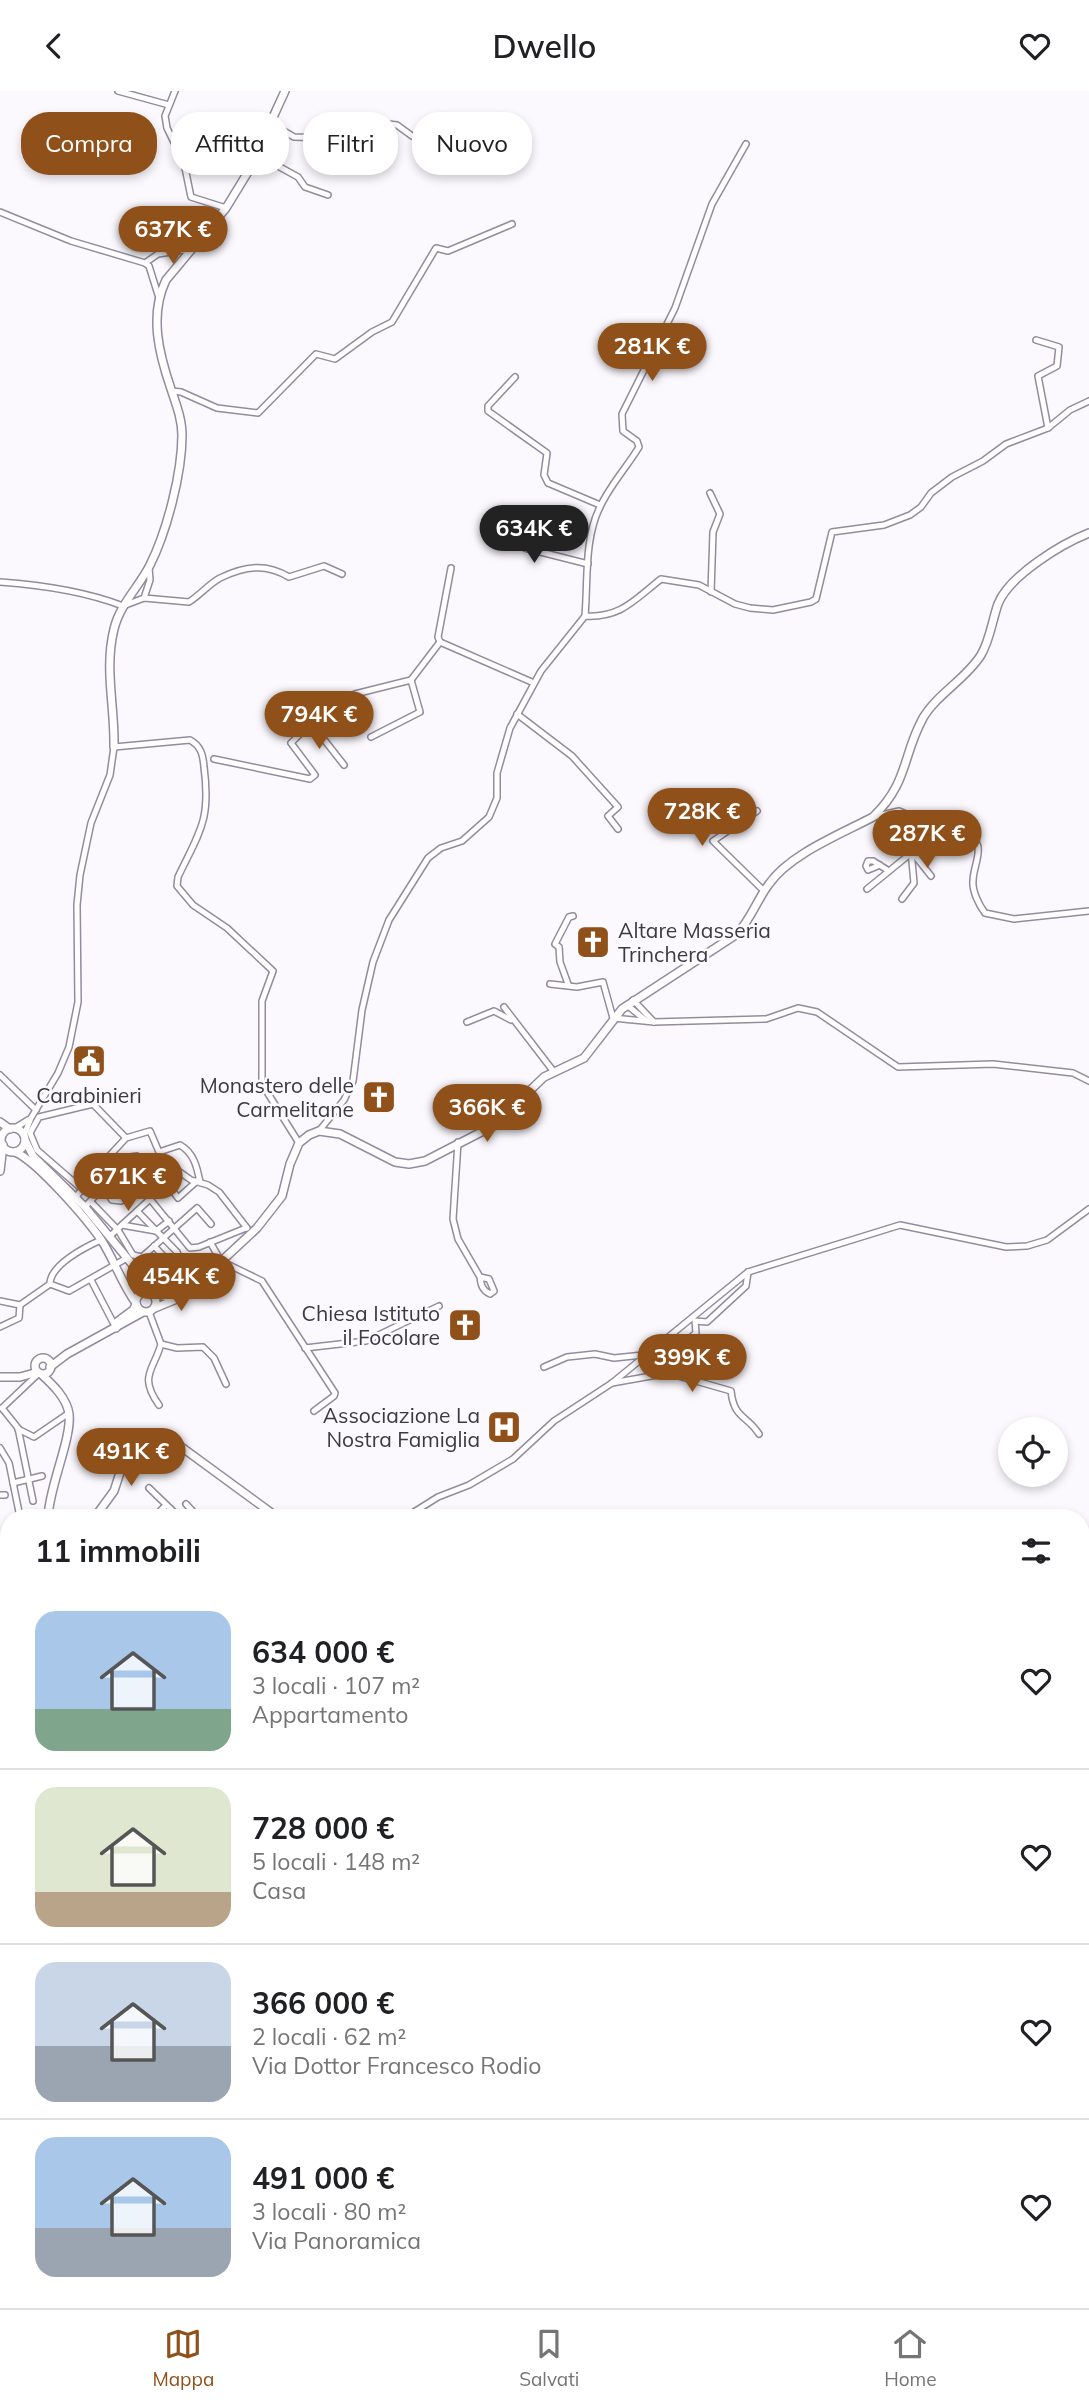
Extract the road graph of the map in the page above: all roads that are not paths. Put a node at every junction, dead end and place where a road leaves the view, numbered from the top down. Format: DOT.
graph roads {
  1 [pos="118,91"];
  2 [pos="175,91"];
  3 [pos="285,91"];
  4 [pos="169,105"];
  5 [pos="275,112"];
  6 [pos="289,134"];
  7 [pos="412,136"];
  8 [pos="746,144"];
  9 [pos="289,172"];
  10 [pos="245,175"];
  11 [pos="328,195"];
  12 [pos="226,208"];
  13 [pos="0,212"];
  14 [pos="512,224"];
  15 [pos="191,249"];
  16 [pos="145,263"];
  17 [pos="159,298"];
  18 [pos="1036,340"];
  19 [pos="514,377"];
  20 [pos="172,391"];
  21 [pos="1089,401"];
  22 [pos="1048,428"];
  23 [pos="710,493"];
  24 [pos="600,505"];
  25 [pos="512,521"];
  26 [pos="1089,533"];
  27 [pos="588,565"];
  28 [pos="149,568"];
  29 [pos="451,568"];
  30 [pos="341,574"];
  31 [pos="0,582"];
  32 [pos="711,592"];
  33 [pos="144,598"];
  34 [pos="123,606"];
  35 [pos="585,616"];
  36 [pos="440,642"];
  37 [pos="411,680"];
  38 [pos="534,683"];
  39 [pos="355,694"];
  40 [pos="324,710"];
  41 [pos="517,714"];
  42 [pos="311,723"];
  43 [pos="371,737"];
  44 [pos="114,747"];
  45 [pos="215,759"];
  46 [pos="307,763"];
  47 [pos="344,765"];
  48 [pos="298,776"];
  49 [pos="757,811"];
  50 [pos="873,817"];
  51 [pos="618,829"];
  52 [pos="909,829"];
  53 [pos="910,851"];
  54 [pos="880,866"];
  55 [pos="889,871"];
  56 [pos="931,876"];
  57 [pos="867,890"];
  58 [pos="764,891"];
  59 [pos="902,899"];
  60 [pos="1089,911"];
  61 [pos="573,916"];
  62 [pos="550,984"];
  63 [pos="568,984"];
  64 [pos="646,991"];
  65 [pos="630,1002"];
  66 [pos="504,1007"];
  67 [pos="642,1007"];
  68 [pos="613,1018"];
  69 [pos="511,1020"];
  70 [pos="645,1020"];
  71 [pos="467,1022"];
  72 [pos="654,1022"];
  73 [pos="554,1072"];
  74 [pos="0,1075"];
  75 [pos="1089,1081"];
  76 [pos="36,1110"];
  77 [pos="31,1118"];
  78 [pos="0,1122"];
  79 [pos="13,1128"];
  80 [pos="319,1131"];
  81 [pos="25,1137"];
  82 [pos="2,1138"];
  83 [pos="126,1138"];
  84 [pos="458,1142"];
  85 [pos="299,1143"];
  86 [pos="14,1152"];
  87 [pos="47,1164"];
  88 [pos="0,1170"];
  89 [pos="153,1172"];
  90 [pos="162,1175"];
  91 [pos="199,1182"];
  92 [pos="102,1186"];
  93 [pos="83,1190"];
  94 [pos="76,1197"];
  95 [pos="88,1205"];
  96 [pos="1089,1209"];
  97 [pos="137,1211"];
  98 [pos="169,1221"];
  99 [pos="211,1224"];
  100 [pos="120,1228"];
  101 [pos="174,1228"];
  102 [pos="156,1231"];
  103 [pos="248,1231"];
  104 [pos="110,1236"];
  105 [pos="163,1238"];
  106 [pos="101,1240"];
  107 [pos="210,1242"];
  108 [pos="154,1246"];
  109 [pos="145,1255"];
  110 [pos="127,1258"];
  111 [pos="221,1261"];
  112 [pos="115,1264"];
  113 [pos="133,1265"];
  114 [pos="748,1272"];
  115 [pos="165,1273"];
  116 [pos="480,1277"];
  117 [pos="91,1280"];
  118 [pos="50,1284"];
  119 [pos="190,1290"];
  120 [pos="153,1294"];
  121 [pos="0,1301"];
  122 [pos="136,1304"];
  123 [pos="20,1305"];
  124 [pos="439,1306"];
  125 [pos="149,1311"];
  126 [pos="0,1327"];
  127 [pos="116,1328"];
  128 [pos="161,1344"];
  129 [pos="305,1348"];
  130 [pos="667,1348"];
  131 [pos="67,1354"];
  132 [pos="645,1355"];
  133 [pos="45,1359"];
  134 [pos="544,1367"];
  135 [pos="50,1368"];
  136 [pos="38,1371"];
  137 [pos="0,1377"];
  138 [pos="612,1383"];
  139 [pos="226,1384"];
  140 [pos="56,1389"];
  141 [pos="159,1405"];
  142 [pos="1,1409"];
  143 [pos="314,1411"];
  144 [pos="69,1413"];
  145 [pos="18,1429"];
  146 [pos="760,1434"];
  147 [pos="0,1448"];
  148 [pos="42,1476"];
  149 [pos="29,1479"];
  150 [pos="13,1483"];
  151 [pos="149,1488"];
  152 [pos="33,1501"];
  153 [pos="186,1504"];
  154 [pos="166,1505"];
  155 [pos="18,1509"];
  156 [pos="50,1509"];
  157 [pos="101,1509"];
  158 [pos="162,1509"];
  159 [pos="170,1509"];
  160 [pos="191,1509"];
  161 [pos="266,1509"];
  162 [pos="419,1509"];
  1 -- 4 [label="street"];
  2 -- 4 [label="street"];
  3 -- 5 [label="main road"];
  4 -- 12 [label="street"];
  6 -- 7 [label="street"];
  8 -- 24 [label="street"];
  9 -- 11 [label="street"];
  10 -- 12 [label="main road"];
  12 -- 15 [label="main road"];
  13 -- 16 [label="street"];
  14 -- 20 [label="street"];
  15 -- 16 [label="street"];
  15 -- 17 [label="main road"];
  16 -- 17 [label="street"];
  17 -- 20 [label="main road"];
  18 -- 22 [label="street"];
  19 -- 24 [label="street"];
  20 -- 28 [label="main road"];
  21 -- 22 [label="street"];
  22 -- 32 [label="street"];
  23 -- 32 [label="street"];
  24 -- 27 [label="street"];
  25 -- 27 [label="street"];
  26 -- 50 [label="main road"];
  27 -- 35 [label="street"];
  28 -- 33 [label="street"];
  28 -- 34 [label="main road"];
  29 -- 36 [label="street"];
  30 -- 33 [label="street"];
  31 -- 34 [label="street"];
  32 -- 35 [label="street"];
  33 -- 34 [label="street"];
  34 -- 44 [label="main road"];
  35 -- 38 [label="street"];
  36 -- 37 [label="street"];
  36 -- 38 [label="street"];
  37 -- 39 [label="street"];
  37 -- 43 [label="street"];
  38 -- 41 [label="street"];
  40 -- 42 [label="street"];
  41 -- 51 [label="street"];
  41 -- 80 [label="street"];
  42 -- 46 [label="street"];
  42 -- 47 [label="street"];
  44 -- 76 [label="street"];
  44 -- 85 [label="street"];
  45 -- 48 [label="street"];
  46 -- 48 [label="street"];
  46 -- 48 [label="street"];
  49 -- 58 [label="street"];
  50 -- 52 [label="street"];
  50 -- 58 [label="main road"];
  52 -- 53 [label="street"];
  52 -- 60 [label="street"];
  53 -- 55 [label="street"];
  53 -- 56 [label="street"];
  53 -- 59 [label="street"];
  54 -- 55 [label="street"];
  55 -- 57 [label="street"];
  58 -- 64 [label="main road"];
  61 -- 63 [label="street"];
  62 -- 63 [label="street"];
  63 -- 68 [label="street"];
  64 -- 65 [label="main road"];
  64 -- 67 [label="street"];
  65 -- 67 [label="street"];
  65 -- 68 [label="main road"];
  65 -- 70 [label="street"];
  66 -- 69 [label="street"];
  67 -- 72 [label="street"];
  68 -- 70 [label="street"];
  68 -- 73 [label="main road"];
  69 -- 71 [label="street"];
  69 -- 73 [label="street"];
  70 -- 72 [label="street"];
  72 -- 75 [label="street"];
  73 -- 84 [label="main road"];
  74 -- 76 [label="street"];
  76 -- 77 [label="street"];
  77 -- 79 [label="street"];
  77 -- 81 [label="street"];
  78 -- 79 [label="main road"];
  79 -- 81 [label="main road"];
  79 -- 82 [label="main road"];
  80 -- 84 [label="main road"];
  80 -- 85 [label="main road"];
  81 -- 86 [label="main road"];
  81 -- 87 [label="main road"];
  82 -- 86 [label="main road"];
  82 -- 88 [label="main road"];
  83 -- 87 [label="street"];
  83 -- 91 [label="street"];
  83 -- 93 [label="street"];
  84 -- 116 [label="street"];
  85 -- 103 [label="main road"];
  86 -- 88 [label="main road"];
  86 -- 106 [label="main road"];
  87 -- 93 [label="street"];
  87 -- 94 [label="main road"];
  89 -- 90 [label="street"];
  89 -- 92 [label="street"];
  89 -- 92 [label="street"];
  90 -- 91 [label="street"];
  90 -- 91 [label="street"];
  91 -- 103 [label="street"];
  92 -- 95 [label="street"];
  93 -- 94 [label="street"];
  94 -- 95 [label="main road"];
  95 -- 100 [label="street"];
  95 -- 104 [label="main road"];
  96 -- 114 [label="street"];
  97 -- 98 [label="street"];
  97 -- 100 [label="street"];
  97 -- 102 [label="street"];
  98 -- 101 [label="street"];
  98 -- 102 [label="street"];
  99 -- 101 [label="street"];
  100 -- 102 [label="street"];
  100 -- 104 [label="street"];
  100 -- 109 [label="street"];
  101 -- 105 [label="street"];
  101 -- 107 [label="street"];
  102 -- 105 [label="street"];
  103 -- 107 [label="street"];
  103 -- 111 [label="main road"];
  104 -- 110 [label="main road"];
  105 -- 108 [label="street"];
  105 -- 108 [label="street"];
  106 -- 112 [label="main road"];
  106 -- 118 [label="street"];
  107 -- 111 [label="street"];
  108 -- 109 [label="street"];
  109 -- 113 [label="street"];
  109 -- 115 [label="street"];
  110 -- 112 [label="street"];
  110 -- 113 [label="main road"];
  111 -- 119 [label="main road"];
  111 -- 129 [label="street"];
  112 -- 117 [label="street"];
  112 -- 122 [label="main road"];
  113 -- 120 [label="main road"];
  114 -- 130 [label="street"];
  114 -- 132 [label="street"];
  117 -- 118 [label="street"];
  117 -- 127 [label="street"];
  118 -- 123 [label="street"];
  119 -- 120 [label="main road"];
  119 -- 125 [label="main road"];
  120 -- 122 [label="main road"];
  120 -- 125 [label="main road"];
  121 -- 123 [label="street"];
  122 -- 125 [label="main road"];
  122 -- 127 [label="main road"];
  123 -- 126 [label="street"];
  124 -- 129 [label="street"];
  125 -- 127 [label="main road"];
  125 -- 128 [label="street"];
  127 -- 131 [label="main road"];
  128 -- 139 [label="street"];
  128 -- 141 [label="street"];
  129 -- 143 [label="street"];
  131 -- 133 [label="main road"];
  131 -- 135 [label="main road"];
  132 -- 134 [label="street"];
  132 -- 138 [label="street"];
  133 -- 135 [label="main road"];
  133 -- 136 [label="main road"];
  135 -- 136 [label="main road"];
  135 -- 140 [label="main road"];
  136 -- 137 [label="main road"];
  136 -- 140 [label="main road"];
  136 -- 142 [label="street"];
  138 -- 146 [label="street"];
  138 -- 162 [label="street"];
  140 -- 144 [label="main road"];
  142 -- 145 [label="street"];
  144 -- 145 [label="street"];
  144 -- 156 [label="main road"];
  145 -- 149 [label="street"];
  147 -- 150 [label="street"];
  148 -- 149 [label="street"];
  149 -- 150 [label="street"];
  149 -- 152 [label="street"];
  150 -- 155 [label="street"];
  151 -- 154 [label="street"];
  153 -- 160 [label="street"];
  154 -- 158 [label="street"];
  154 -- 159 [label="street"];
  157 -- 161 [label="main road"];
}
